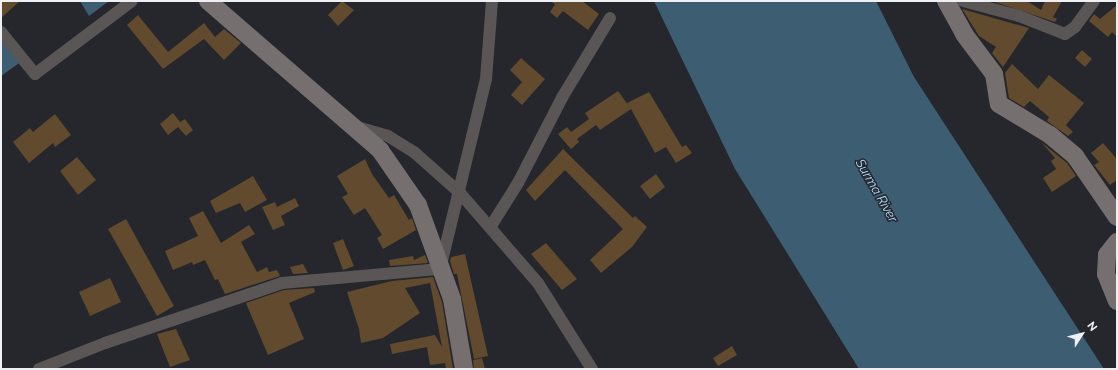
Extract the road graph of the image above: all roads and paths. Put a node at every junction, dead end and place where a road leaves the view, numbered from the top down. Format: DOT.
graph roads {
  1 [pos="132,1"];
  2 [pos="208,1"];
  3 [pos="492,1"];
  4 [pos="1094,1"];
  5 [pos="955,2"];
  6 [pos="610,18"];
  7 [pos="1,32"];
  8 [pos="354,126"];
  9 [pos="460,193"];
  10 [pos="1117,217"];
  11 [pos="491,226"];
  12 [pos="1117,242"];
  13 [pos="440,269"];
  14 [pos="1117,301"];
  15 [pos="39,369"];
  16 [pos="464,369"];
  17 [pos="592,369"];
  1 -- 7 [label="street"];
  2 -- 8 [label="street"];
  3 -- 9 [label="street"];
  4 -- 5 [label="street"];
  5 -- 10 [label="street"];
  6 -- 11 [label="street"];
  8 -- 9 [label="street"];
  8 -- 13 [label="street"];
  9 -- 11 [label="street"];
  9 -- 13 [label="street"];
  11 -- 17 [label="street"];
  12 -- 14 [label="street"];
  13 -- 15 [label="street"];
  13 -- 16 [label="street"];
}
